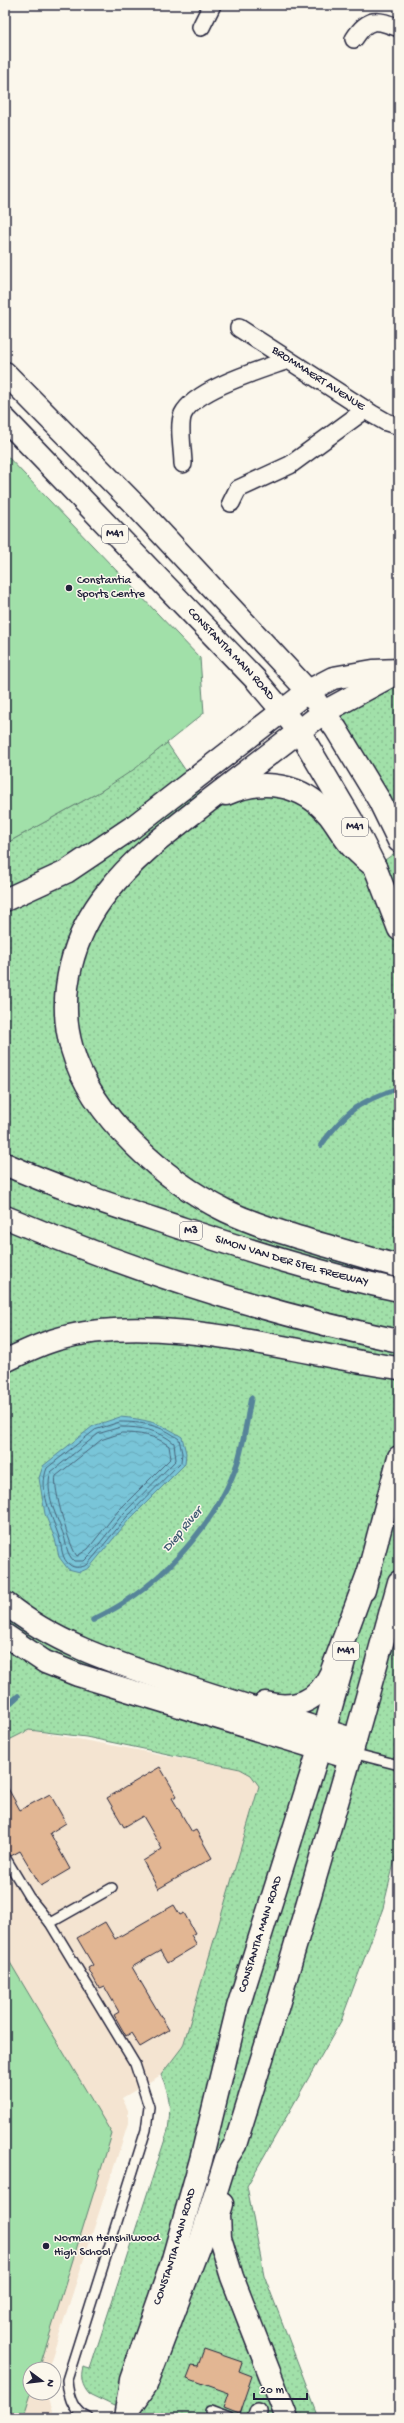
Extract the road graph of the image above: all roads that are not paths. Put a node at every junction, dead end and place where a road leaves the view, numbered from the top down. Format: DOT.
graph roads {
  1 [pos="212,5"];
  2 [pos="201,27"];
  3 [pos="399,28"];
  4 [pos="354,39"];
  5 [pos="239,328"];
  6 [pos="288,360"];
  7 [pos="5,373"];
  8 [pos="365,410"];
  9 [pos="5,419"];
  10 [pos="399,426"];
  11 [pos="184,464"];
  12 [pos="232,503"];
  13 [pos="399,671"];
  14 [pos="308,691"];
  15 [pos="282,710"];
  16 [pos="324,712"];
  17 [pos="299,731"];
  18 [pos="207,802"];
  19 [pos="399,841"];
  20 [pos="375,867"];
  21 [pos="5,900"];
  22 [pos="399,929"];
  23 [pos="5,1164"];
  24 [pos="5,1217"];
  25 [pos="393,1264"];
  26 [pos="390,1288"];
  27 [pos="399,1341"];
  28 [pos="5,1361"];
  29 [pos="399,1368"];
  30 [pos="399,1458"];
  31 [pos="369,1571"];
  32 [pos="399,1582"];
  33 [pos="5,1603"];
  34 [pos="5,1635"];
  35 [pos="197,1690"];
  36 [pos="321,1740"];
  37 [pos="352,1750"];
  38 [pos="399,1765"];
  39 [pos="5,1857"];
  40 [pos="112,1888"];
  41 [pos="50,1923"];
  42 [pos="235,2145"];
  43 [pos="201,2160"];
  44 [pos="201,2240"];
  45 [pos="232,2277"];
  46 [pos="210,2411"];
  47 [pos="126,2415"];
  48 [pos="88,2418"];
  49 [pos="229,2418"];
  50 [pos="286,2418"];
  1 -- 2 [label="street"];
  3 -- 4 [label="street"];
  5 -- 6 [label="street, BROMMAERT AVENUE"];
  6 -- 8 [label="street, BROMMAERT AVENUE"];
  6 -- 11 [label="street"];
  7 -- 14 [label="main road, M41"];
  8 -- 10 [label="street, BROMMAERT AVENUE"];
  8 -- 12 [label="street"];
  9 -- 15 [label="main road, CONSTANTIA MAIN ROAD / M41"];
  13 -- 14 [label="main road"];
  13 -- 16 [label="main road"];
  14 -- 15 [label="main road"];
  14 -- 16 [label="main road, M41"];
  15 -- 17 [label="main road, CONSTANTIA MAIN ROAD / M41"];
  15 -- 21 [label="main road"];
  16 -- 17 [label="main road"];
  16 -- 19 [label="main road, M41"];
  17 -- 18 [label="main road"];
  17 -- 20 [label="main road, CONSTANTIA MAIN ROAD / M41"];
  18 -- 20 [label="main road"];
  18 -- 25 [label="main road"];
  20 -- 22 [label="main road, CONSTANTIA MAIN ROAD / M41"];
  23 -- 26 [label="main road, SIMON VAN DER STEL FREEWAY / M3"];
  24 -- 27 [label="main road"];
  28 -- 29 [label="main road"];
  30 -- 31 [label="main road, CONSTANTIA MAIN ROAD / M41"];
  31 -- 35 [label="main road"];
  31 -- 36 [label="main road, CONSTANTIA MAIN ROAD / M41"];
  32 -- 37 [label="main road, CONSTANTIA MAIN ROAD / M41"];
  33 -- 35 [label="main road"];
  34 -- 36 [label="main road"];
  35 -- 36 [label="main road"];
  36 -- 37 [label="main road"];
  36 -- 43 [label="main road, CONSTANTIA MAIN ROAD / M41"];
  37 -- 38 [label="lane"];
  37 -- 42 [label="main road, CONSTANTIA MAIN ROAD / M41"];
  39 -- 41 [label="lane"];
  40 -- 41 [label="lane"];
  41 -- 48 [label="lane"];
  42 -- 44 [label="main road, CONSTANTIA MAIN ROAD / M41"];
  42 -- 45 [label="main road"];
  43 -- 44 [label="main road"];
  43 -- 47 [label="main road, CONSTANTIA MAIN ROAD / M41"];
  44 -- 45 [label="main road"];
  44 -- 47 [label="main road, CONSTANTIA MAIN ROAD / M41"];
  45 -- 50 [label="main road"];
  46 -- 49 [label="lane"];
}
